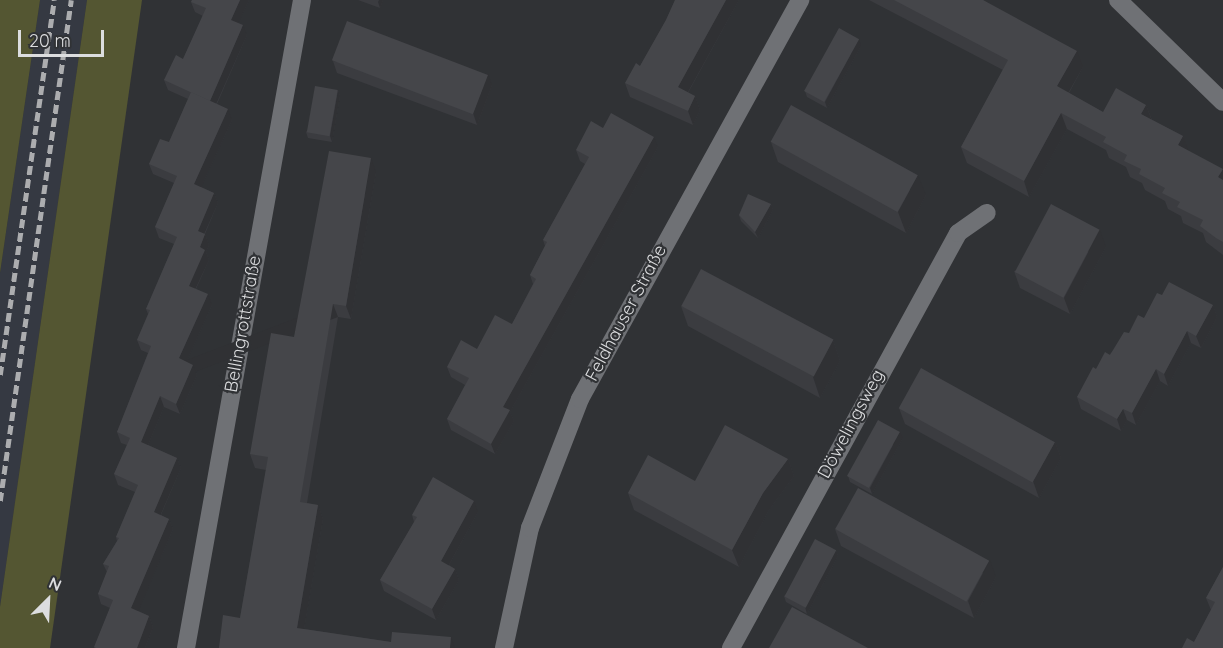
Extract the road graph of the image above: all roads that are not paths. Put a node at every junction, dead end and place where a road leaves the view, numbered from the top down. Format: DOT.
graph roads {
  1 [pos="302,0"];
  2 [pos="800,0"];
  3 [pos="1118,0"];
  4 [pos="1223,102"];
  5 [pos="987,213"];
  6 [pos="186,648"];
  7 [pos="504,648"];
  8 [pos="731,648"];
  1 -- 6 [label="street, Bellingrottstraße"];
  2 -- 7 [label="street, Feldhauser Straße"];
  3 -- 4 [label="street"];
  5 -- 8 [label="street, Döwelingsweg"];
}
